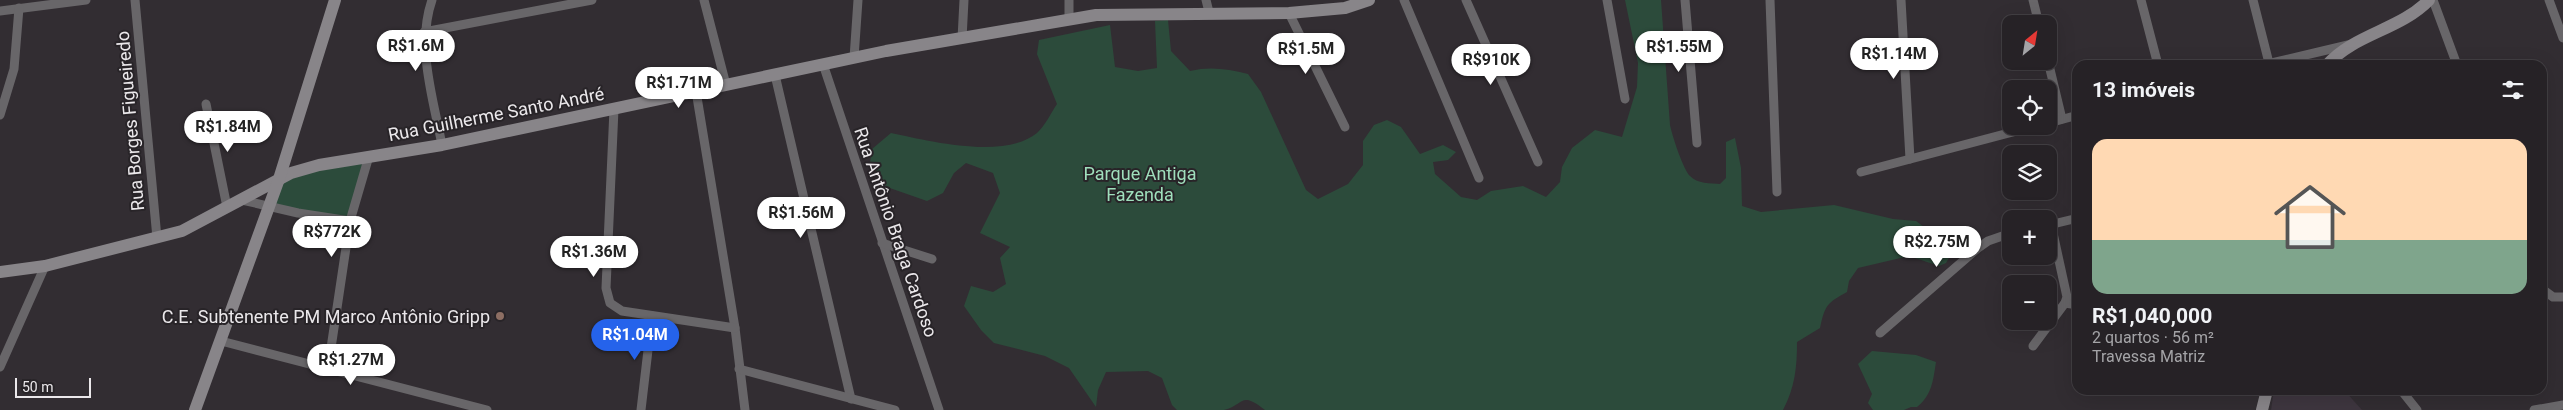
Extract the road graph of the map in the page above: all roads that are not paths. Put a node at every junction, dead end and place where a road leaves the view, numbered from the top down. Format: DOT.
graph roads {
  1 [pos="86,0"];
  2 [pos="135,0"];
  3 [pos="335,0"];
  4 [pos="432,0"];
  5 [pos="530,0"];
  6 [pos="592,0"];
  7 [pos="704,0"];
  8 [pos="858,0"];
  9 [pos="964,0"];
  10 [pos="1070,0"];
  11 [pos="1369,0"];
  12 [pos="1404,0"];
  13 [pos="1466,0"];
  14 [pos="1607,0"];
  15 [pos="1684,0"];
  16 [pos="1770,0"];
  17 [pos="1901,0"];
  18 [pos="2033,0"];
  19 [pos="2141,0"];
  20 [pos="2253,0"];
  21 [pos="2429,0"];
  22 [pos="2433,0"];
  23 [pos="2550,0"];
  24 [pos="1323,5"];
  25 [pos="1208,6"];
  26 [pos="19,8"];
  27 [pos="0,11"];
  28 [pos="526,11"];
  29 [pos="1289,13"];
  30 [pos="2037,15"];
  31 [pos="1069,19"];
  32 [pos="424,32"];
  33 [pos="2563,38"];
  34 [pos="962,39"];
  35 [pos="2351,44"];
  36 [pos="854,58"];
  37 [pos="2157,60"];
  38 [pos="2265,60"];
  39 [pos="2283,60"];
  40 [pos="2333,60"];
  41 [pos="2455,60"];
  42 [pos="823,64"];
  43 [pos="2050,70"];
  44 [pos="774,75"];
  45 [pos="726,85"];
  46 [pos="696,91"];
  47 [pos="1625,99"];
  48 [pos="206,104"];
  49 [pos="614,108"];
  50 [pos="0,115"];
  51 [pos="2072,116"];
  52 [pos="2062,119"];
  53 [pos="2057,121"];
  54 [pos="1344,127"];
  55 [pos="2002,135"];
  56 [pos="1697,143"];
  57 [pos="442,145"];
  58 [pos="369,156"];
  59 [pos="1910,159"];
  60 [pos="1538,162"];
  61 [pos="1861,172"];
  62 [pos="1479,178"];
  63 [pos="279,179"];
  64 [pos="1777,192"];
  65 [pos="242,200"];
  66 [pos="227,207"];
  67 [pos="269,207"];
  68 [pos="2072,220"];
  69 [pos="350,221"];
  70 [pos="2057,223"];
  71 [pos="2002,236"];
  72 [pos="157,238"];
  73 [pos="882,243"];
  74 [pos="2057,251"];
  75 [pos="932,259"];
  76 [pos="45,266"];
  77 [pos="0,272"];
  78 [pos="2547,292"];
  79 [pos="2563,297"];
  80 [pos="2066,303"];
  81 [pos="2072,304"];
  82 [pos="652,316"];
  83 [pos="734,328"];
  84 [pos="1880,333"];
  85 [pos="221,341"];
  86 [pos="2033,346"];
  87 [pos="0,367"];
  88 [pos="328,368"];
  89 [pos="739,369"];
  90 [pos="2265,395"];
  91 [pos="2405,395"];
  92 [pos="851,399"];
  93 [pos="2563,405"];
  94 [pos="195,410"];
  95 [pos="487,410"];
  96 [pos="641,410"];
  97 [pos="745,410"];
  98 [pos="895,410"];
  99 [pos="938,410"];
  100 [pos="2262,410"];
  101 [pos="2417,410"];
  102 [pos="2534,410"];
  1 -- 26 [label="street"];
  2 -- 72 [label="street, Rua Borges Figueiredo"];
  3 -- 63 [label="street"];
  4 -- 32 [label="street"];
  5 -- 28 [label="street"];
  6 -- 28 [label="street"];
  7 -- 45 [label="street"];
  8 -- 36 [label="street"];
  9 -- 34 [label="street"];
  10 -- 31 [label="street"];
  11 -- 24 [label="street, Rua Guilherme Santo André"];
  12 -- 62 [label="street"];
  13 -- 60 [label="street"];
  14 -- 47 [label="street"];
  15 -- 56 [label="street"];
  16 -- 64 [label="street"];
  17 -- 59 [label="street"];
  18 -- 30 [label="street"];
  19 -- 37 [label="street"];
  20 -- 38 [label="street"];
  21 -- 35 [label="street"];
  22 -- 41 [label="street"];
  23 -- 33 [label="street"];
  24 -- 29 [label="street, Rua Guilherme Santo André"];
  25 -- 29 [label="street, Rua Guilherme Santo André"];
  25 -- 31 [label="street, Rua Guilherme Santo André"];
  26 -- 27 [label="street"];
  26 -- 50 [label="street"];
  28 -- 32 [label="street"];
  29 -- 54 [label="street"];
  31 -- 34 [label="street, Rua Guilherme Santo André"];
  32 -- 57 [label="street"];
  34 -- 36 [label="street, Rua Guilherme Santo André"];
  35 -- 39 [label="street"];
  35 -- 40 [label="street"];
  36 -- 42 [label="street, Rua Guilherme Santo André"];
  42 -- 44 [label="street, Rua Guilherme Santo André"];
  42 -- 73 [label="street, Rua Antônio Braga Cardoso"];
  43 -- 52 [label="street"];
  44 -- 45 [label="street, Rua Guilherme Santo André"];
  44 -- 92 [label="street"];
  45 -- 46 [label="street, Rua Guilherme Santo André"];
  46 -- 49 [label="street, Rua Guilherme Santo André"];
  46 -- 83 [label="street"];
  48 -- 66 [label="street"];
  49 -- 57 [label="street, Rua Guilherme Santo André"];
  49 -- 82 [label="street"];
  51 -- 52 [label="street"];
  52 -- 53 [label="street"];
  55 -- 59 [label="street"];
  57 -- 58 [label="street, Rua Guilherme Santo André"];
  58 -- 63 [label="street, Rua Guilherme Santo André"];
  58 -- 69 [label="street"];
  59 -- 61 [label="street"];
  63 -- 65 [label="street, Rua Guilherme Santo André"];
  63 -- 67 [label="street"];
  65 -- 66 [label="street, Rua Guilherme Santo André"];
  65 -- 67 [label="street"];
  66 -- 72 [label="street, Rua Guilherme Santo André"];
  67 -- 69 [label="street"];
  67 -- 85 [label="street"];
  68 -- 70 [label="street"];
  69 -- 88 [label="street"];
  71 -- 84 [label="street"];
  72 -- 76 [label="street, Rua Guilherme Santo André"];
  73 -- 75 [label="street"];
  73 -- 99 [label="street, Rua Antônio Braga Cardoso"];
  74 -- 80 [label="street"];
  76 -- 77 [label="street, Rua Guilherme Santo André"];
  76 -- 87 [label="street"];
  78 -- 79 [label="street"];
  80 -- 81 [label="street"];
  80 -- 86 [label="street"];
  82 -- 83 [label="street"];
  82 -- 96 [label="street"];
  83 -- 89 [label="street"];
  85 -- 88 [label="street"];
  85 -- 94 [label="street"];
  88 -- 95 [label="street"];
  89 -- 92 [label="street"];
  89 -- 97 [label="street"];
  90 -- 100 [label="street"];
  91 -- 101 [label="street"];
  92 -- 98 [label="street"];
  93 -- 102 [label="street"];
}
